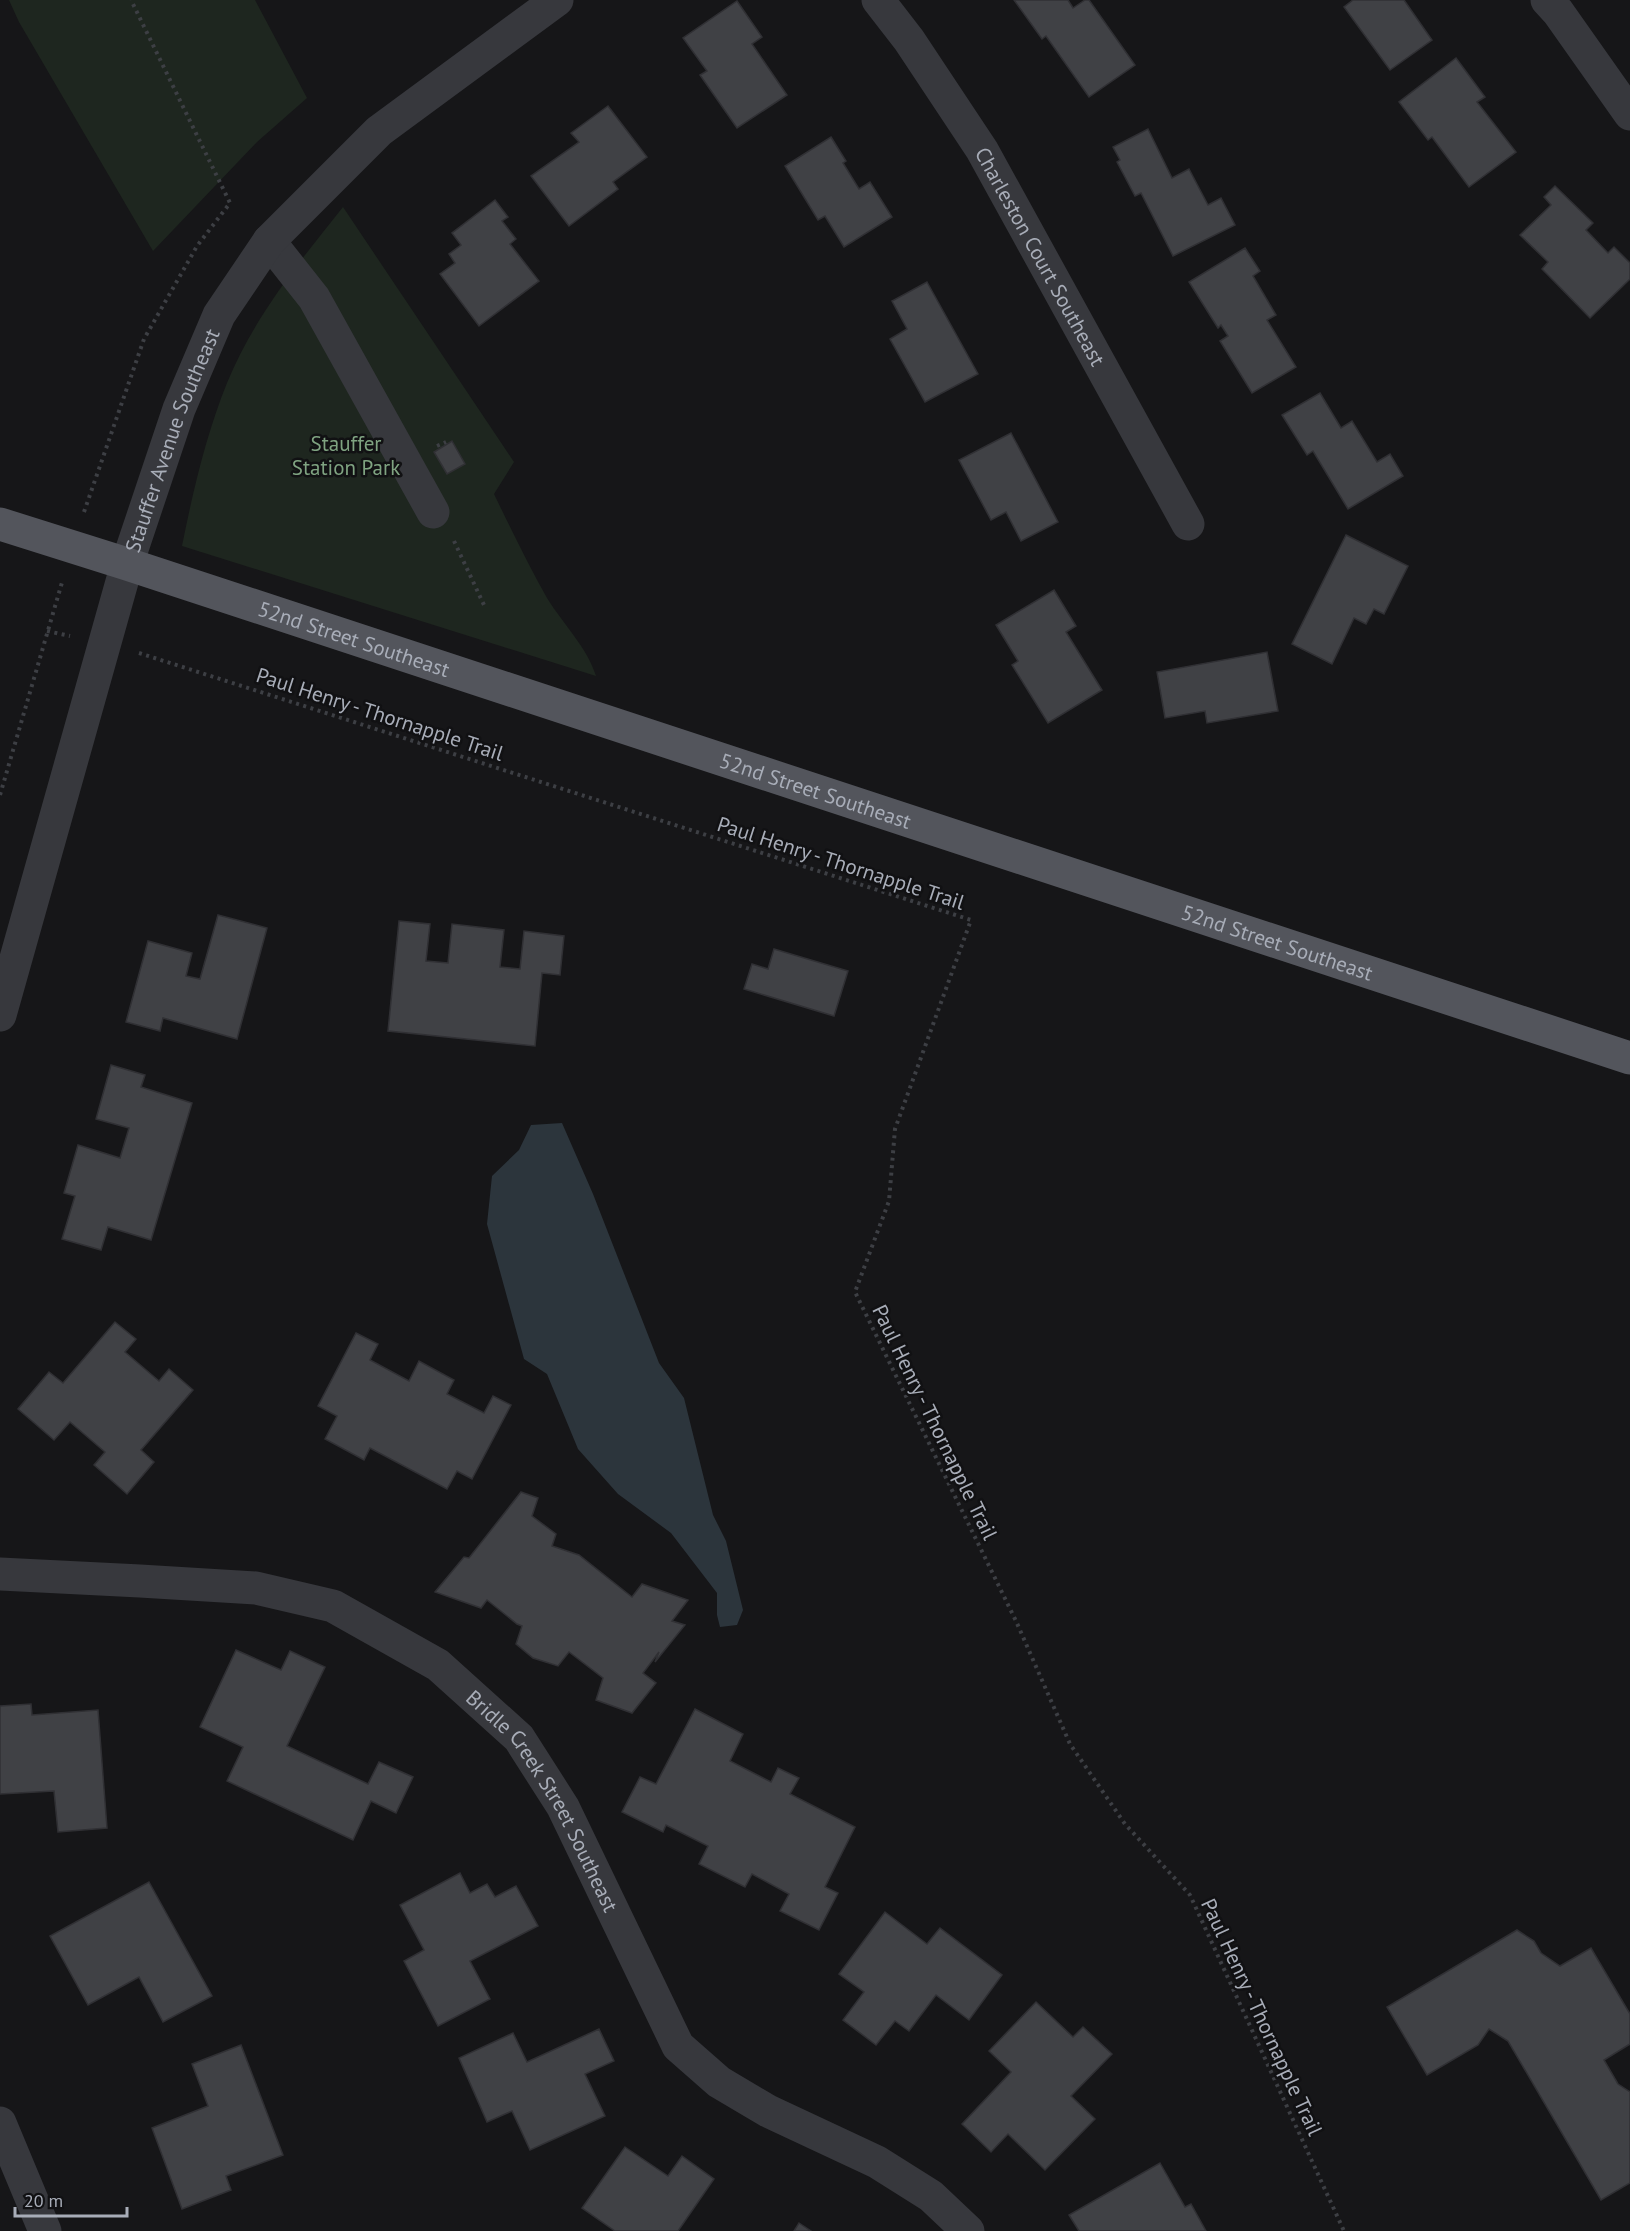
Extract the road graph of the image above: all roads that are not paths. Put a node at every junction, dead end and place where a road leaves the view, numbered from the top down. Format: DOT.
graph roads {
  1 [pos="557,0"];
  2 [pos="878,0"];
  3 [pos="1547,0"];
  4 [pos="1630,114"];
  5 [pos="269,241"];
  6 [pos="433,512"];
  7 [pos="0,524"];
  8 [pos="1188,524"];
  9 [pos="127,564"];
  10 [pos="0,1015"];
  11 [pos="1630,1058"];
  12 [pos="0,1574"];
  13 [pos="0,2123"];
  14 [pos="45,2231"];
  15 [pos="968,2231"];
  1 -- 5 [label="street, Stauffer Avenue Southeast"];
  2 -- 8 [label="street, Charleston Court Southeast"];
  3 -- 4 [label="street"];
  5 -- 6 [label="street"];
  5 -- 9 [label="street, Stauffer Avenue Southeast"];
  7 -- 9 [label="main road, 52nd Street Southeast"];
  9 -- 10 [label="street, Stauffer Avenue Southeast"];
  9 -- 11 [label="main road, 52nd Street Southeast"];
  12 -- 15 [label="street, Bridle Creek Street Southeast"];
  13 -- 14 [label="street"];
}
